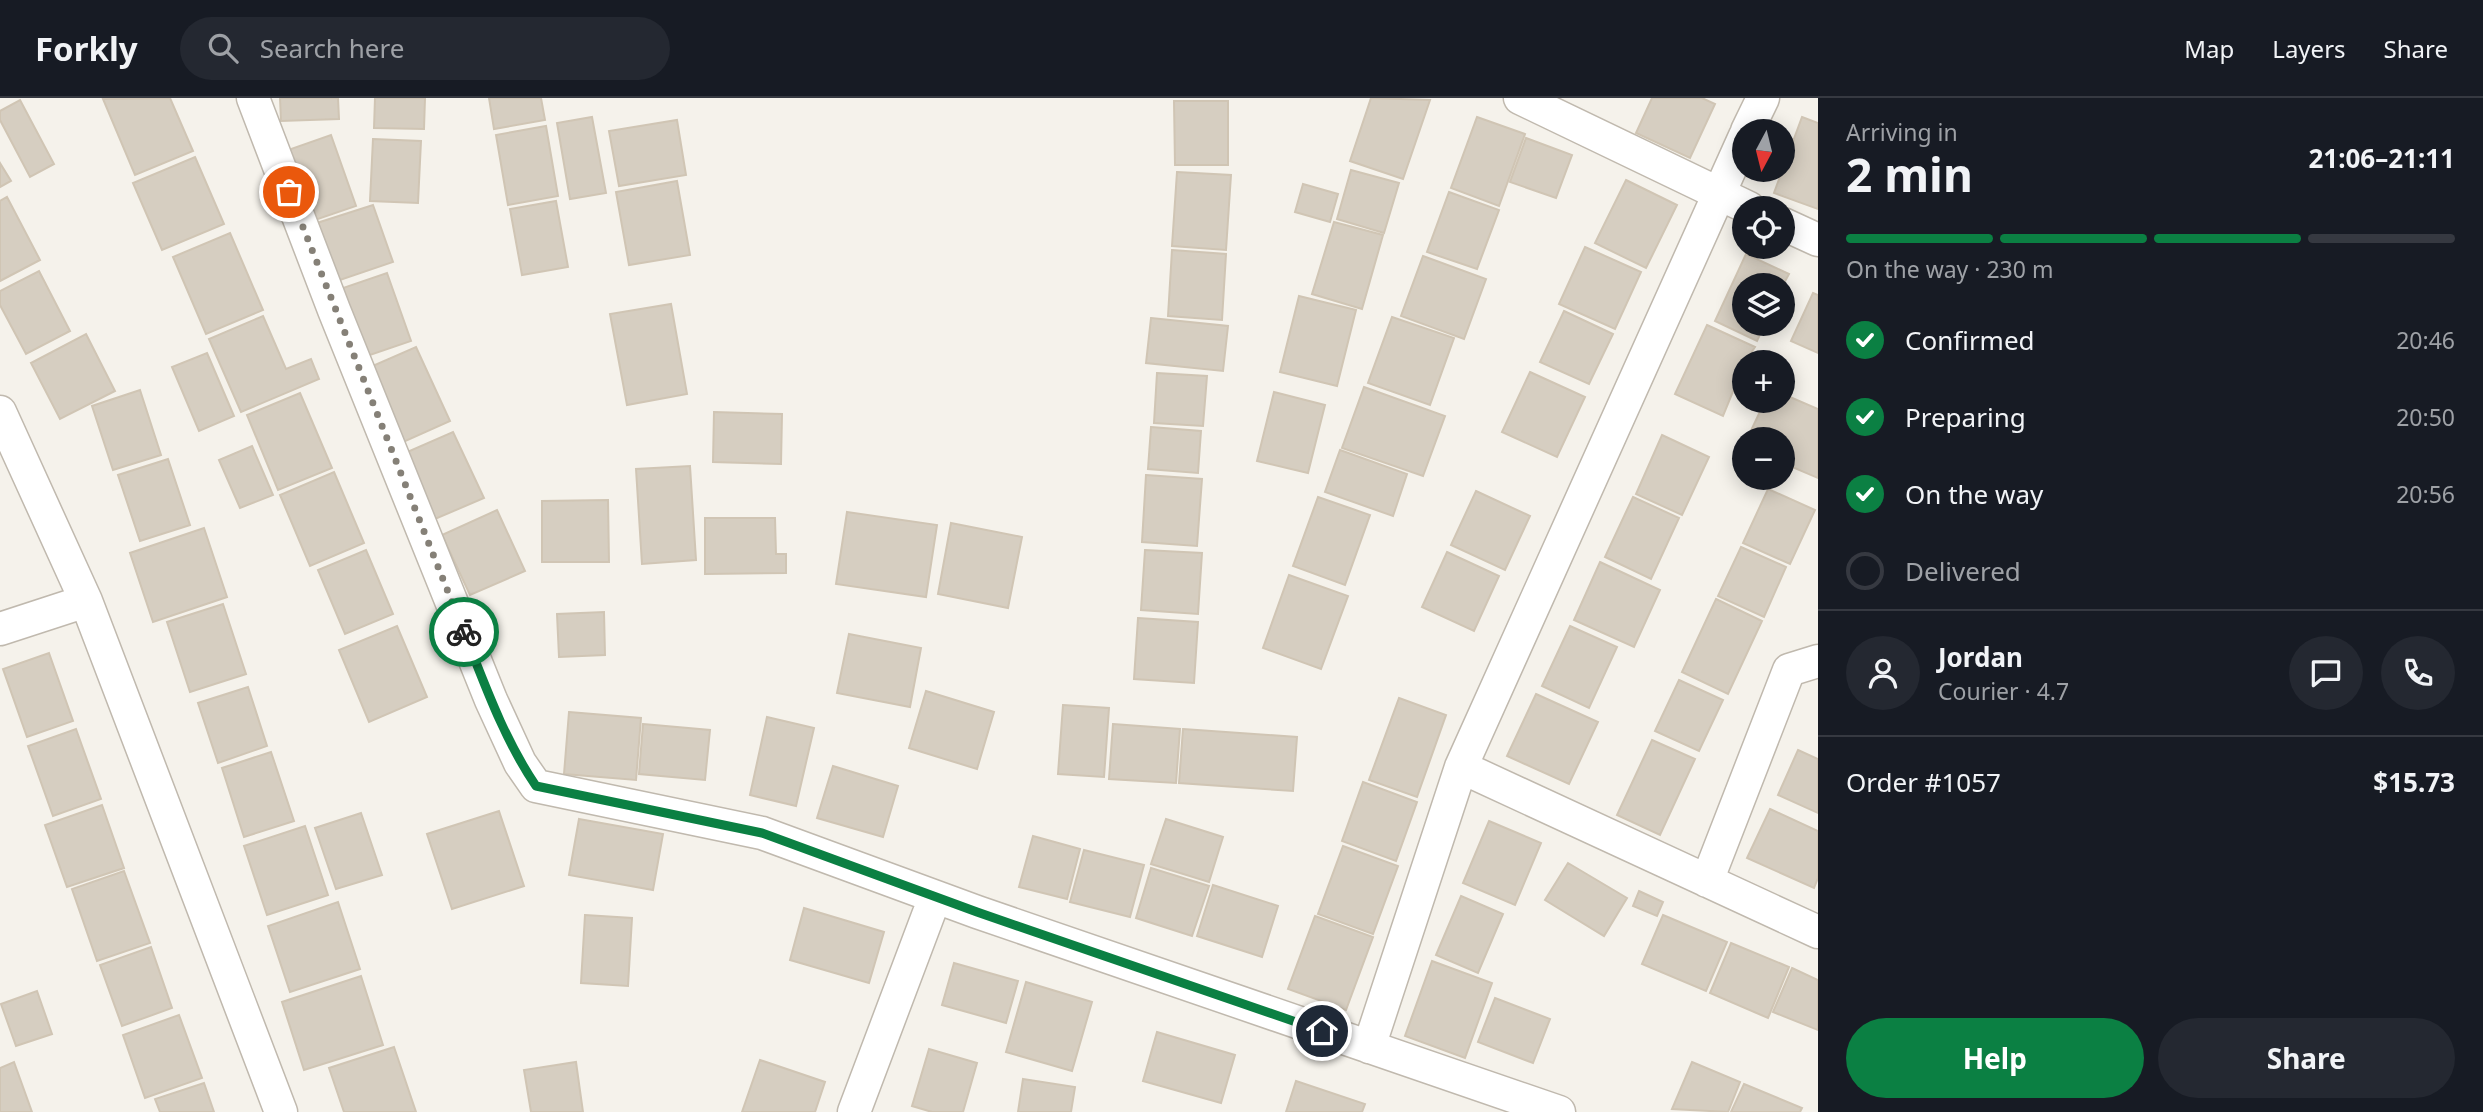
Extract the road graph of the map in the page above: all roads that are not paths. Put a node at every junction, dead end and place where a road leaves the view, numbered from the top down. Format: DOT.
graph roads {
  1 [pos="253,98"];
  2 [pos="1520,98"];
  3 [pos="1762,98"];
  4 [pos="1753,119"];
  5 [pos="1732,163"];
  6 [pos="1717,194"];
  7 [pos="1732,201"];
  8 [pos="1795,229"];
  9 [pos="1818,240"];
  10 [pos="0,412"];
  11 [pos="86,601"];
  12 [pos="0,629"];
  13 [pos="1818,661"];
  14 [pos="1461,767"];
  15 [pos="1707,881"];
  16 [pos="934,897"];
  17 [pos="1818,932"];
  18 [pos="1369,1047"];
  19 [pos="281,1112"];
  20 [pos="854,1112"];
  21 [pos="1559,1112"];
  1 -- 16 [label="street"];
  2 -- 6 [label="street"];
  3 -- 4 [label="street"];
  5 -- 6 [label="street"];
  6 -- 7 [label="street"];
  6 -- 14 [label="street"];
  8 -- 9 [label="street"];
  10 -- 11 [label="street"];
  11 -- 12 [label="street"];
  11 -- 19 [label="street"];
  13 -- 15 [label="street"];
  14 -- 15 [label="street"];
  14 -- 18 [label="street"];
  15 -- 17 [label="street"];
  16 -- 18 [label="street"];
  16 -- 20 [label="street"];
  18 -- 21 [label="street"];
}
